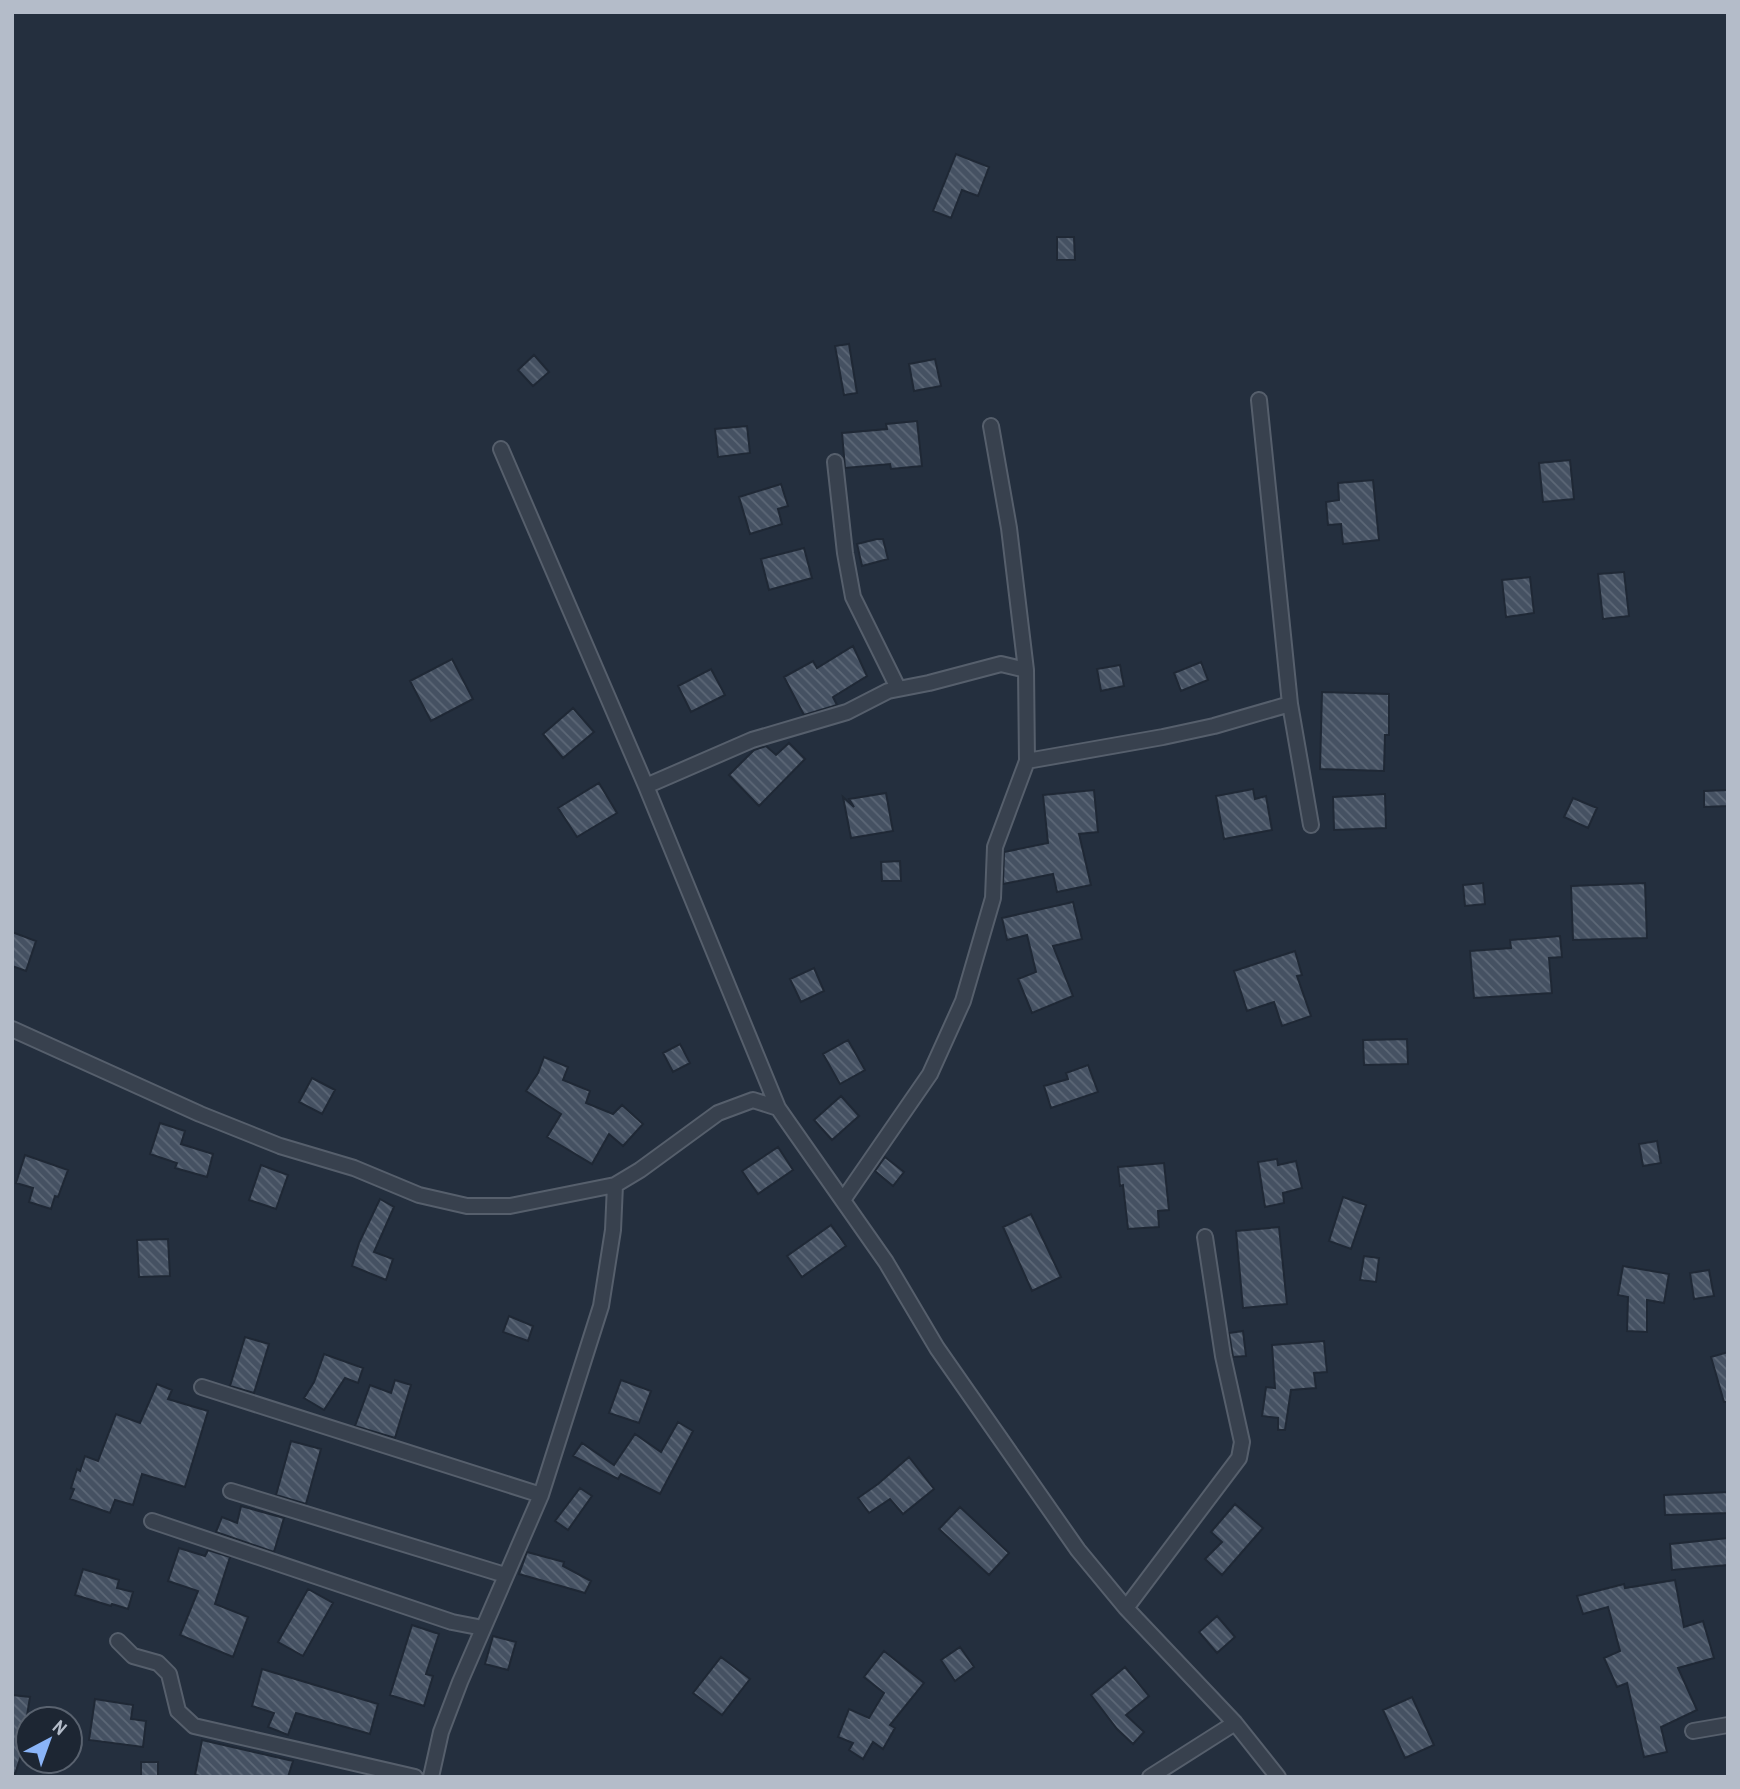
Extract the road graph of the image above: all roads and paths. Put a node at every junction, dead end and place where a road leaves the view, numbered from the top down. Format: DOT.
graph roads {
  1 [pos="1259,400"];
  2 [pos="990,426"];
  3 [pos="501,449"];
  4 [pos="835,462"];
  5 [pos="1026,670"];
  6 [pos="898,688"];
  7 [pos="1290,704"];
  8 [pos="1027,761"];
  9 [pos="646,786"];
  10 [pos="1311,825"];
  11 [pos="12,1029"];
  12 [pos="778,1108"];
  13 [pos="615,1185"];
  14 [pos="843,1200"];
  15 [pos="1205,1237"];
  16 [pos="202,1387"];
  17 [pos="231,1491"];
  18 [pos="541,1495"];
  19 [pos="152,1521"];
  20 [pos="505,1575"];
  21 [pos="1126,1608"];
  22 [pos="483,1628"];
  23 [pos="118,1641"];
  24 [pos="1235,1723"];
  25 [pos="1728,1725"];
  26 [pos="1693,1731"];
  27 [pos="415,1777"];
  28 [pos="431,1777"];
  29 [pos="1150,1777"];
  30 [pos="1278,1777"];
  1 -- 7 [label="street"];
  2 -- 5 [label="street"];
  3 -- 9 [label="street"];
  4 -- 6 [label="street"];
  5 -- 6 [label="street"];
  5 -- 8 [label="street"];
  6 -- 9 [label="street"];
  7 -- 8 [label="street"];
  7 -- 10 [label="street"];
  8 -- 14 [label="street"];
  9 -- 12 [label="street"];
  11 -- 13 [label="street"];
  12 -- 13 [label="street"];
  12 -- 14 [label="street"];
  13 -- 18 [label="street"];
  14 -- 21 [label="street"];
  15 -- 21 [label="street"];
  16 -- 18 [label="street"];
  17 -- 20 [label="street"];
  18 -- 20 [label="street"];
  19 -- 22 [label="street"];
  20 -- 22 [label="street"];
  21 -- 24 [label="street"];
  22 -- 28 [label="street"];
  23 -- 27 [label="street"];
  24 -- 29 [label="street"];
  24 -- 30 [label="street"];
  25 -- 26 [label="street"];
}
